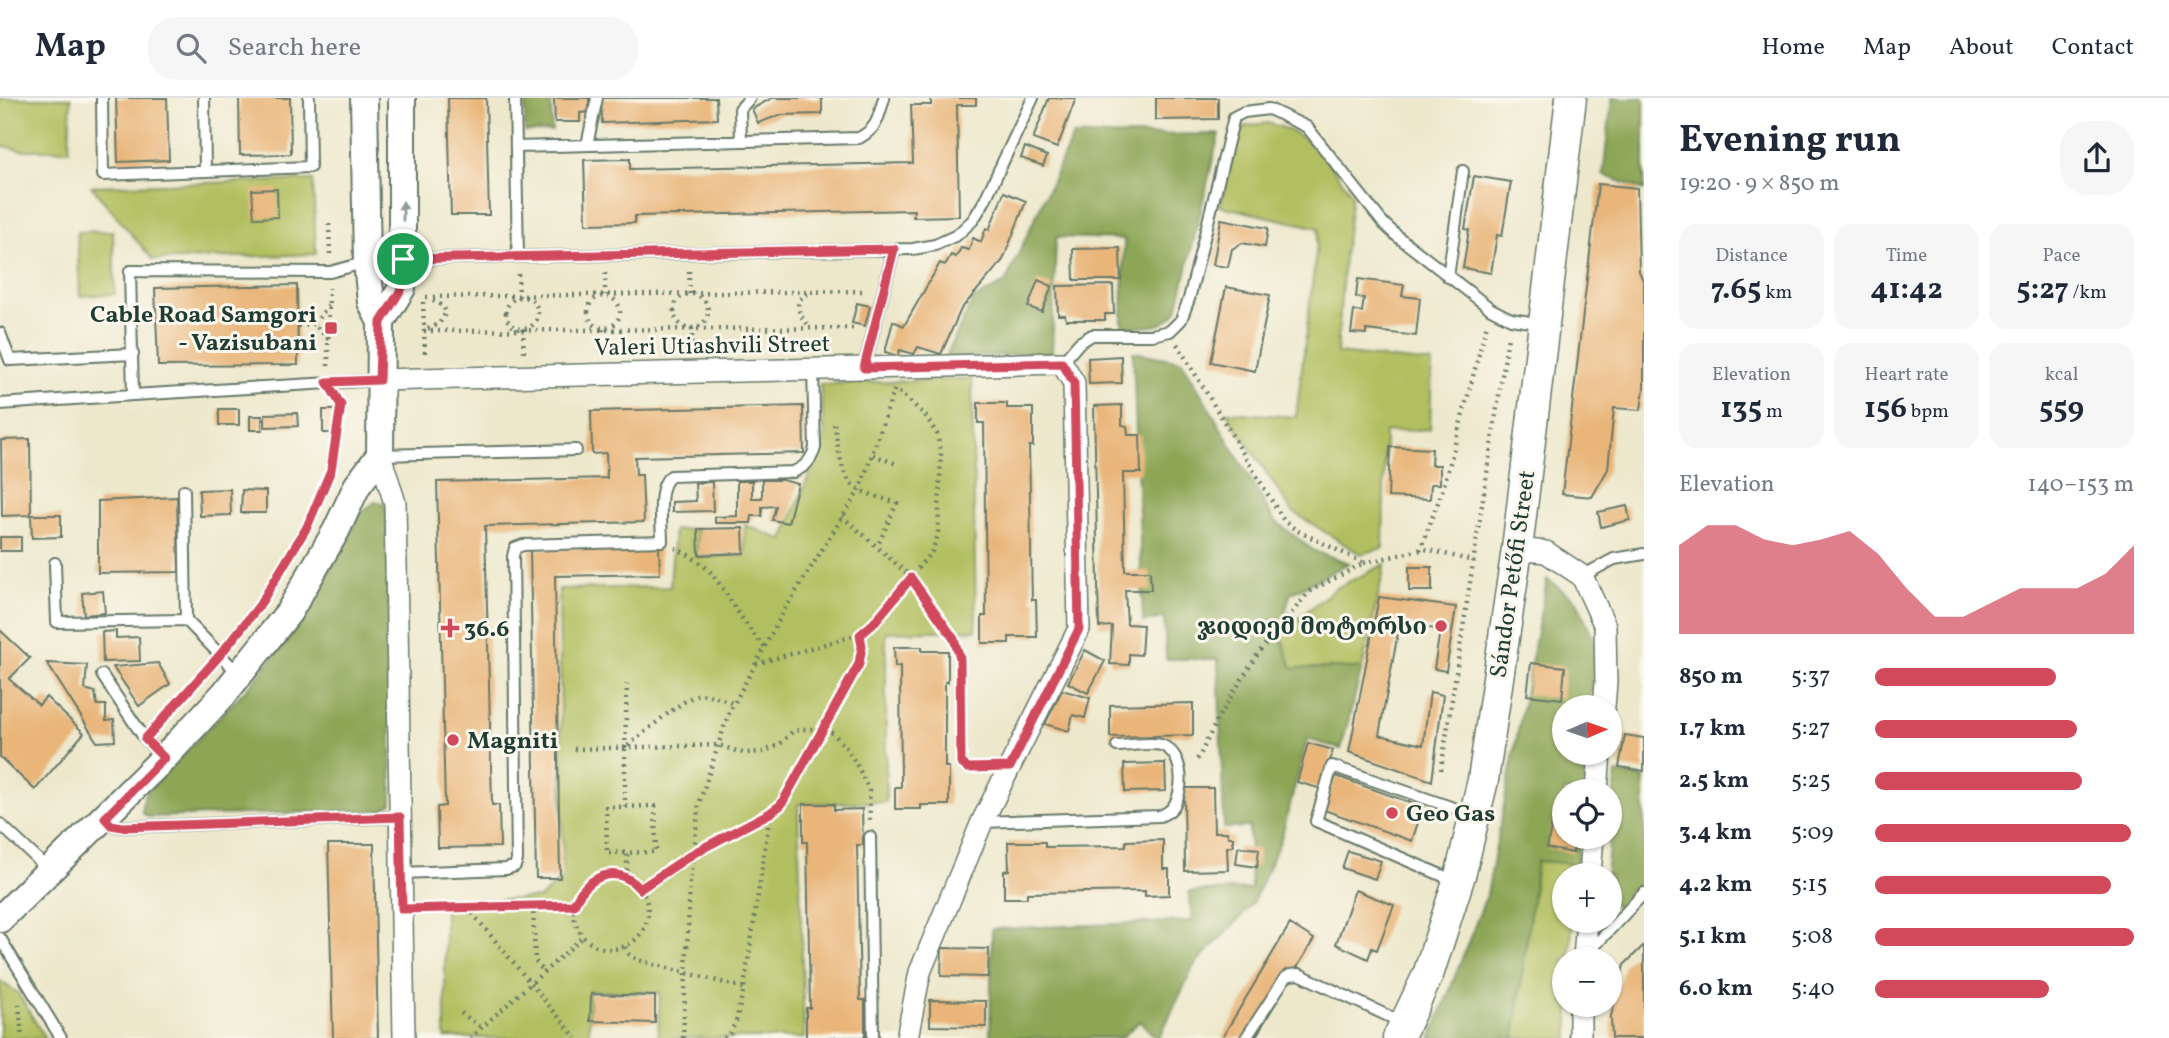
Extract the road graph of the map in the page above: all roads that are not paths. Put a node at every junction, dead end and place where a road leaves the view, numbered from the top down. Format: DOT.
graph roads {
  1 [pos="102,98"];
  2 [pos="204,98"];
  3 [pos="309,98"];
  4 [pos="364,98"];
  5 [pos="402,98"];
  6 [pos="515,98"];
  7 [pos="597,98"];
  8 [pos="750,98"];
  9 [pos="884,98"];
  10 [pos="1033,98"];
  11 [pos="1241,98"];
  12 [pos="1572,98"];
  13 [pos="1244,112"];
  14 [pos="741,141"];
  15 [pos="587,145"];
  16 [pos="516,147"];
  17 [pos="205,171"];
  18 [pos="1463,172"];
  19 [pos="894,249"];
  20 [pos="518,256"];
  21 [pos="403,259"];
  22 [pos="367,262"];
  23 [pos="1448,277"];
  24 [pos="381,322"];
  25 [pos="1544,324"];
  26 [pos="0,332"];
  27 [pos="132,354"];
  28 [pos="1062,363"];
  29 [pos="864,368"];
  30 [pos="813,369"];
  31 [pos="379,380"];
  32 [pos="133,395"];
  33 [pos="0,404"];
  34 [pos="576,450"];
  35 [pos="380,455"];
  36 [pos="184,490"];
  37 [pos="1517,549"];
  38 [pos="1644,555"];
  39 [pos="55,564"];
  40 [pos="1582,576"];
  41 [pos="186,620"];
  42 [pos="240,674"];
  43 [pos="102,676"];
  44 [pos="1605,695"];
  45 [pos="1117,746"];
  46 [pos="164,758"];
  47 [pos="1474,816"];
  48 [pos="400,817"];
  49 [pos="105,818"];
  50 [pos="982,822"];
  51 [pos="0,824"];
  52 [pos="870,837"];
  53 [pos="50,872"];
  54 [pos="401,873"];
  55 [pos="1457,883"];
  56 [pos="1644,893"];
  57 [pos="0,919"];
  58 [pos="0,938"];
  59 [pos="1594,947"];
  60 [pos="1580,1017"];
  61 [pos="1402,1031"];
  62 [pos="61,1038"];
  63 [pos="404,1038"];
  64 [pos="873,1038"];
  65 [pos="907,1038"];
  66 [pos="1246,1038"];
  67 [pos="1580,1038"];
  1 -- 17 [label="lane"];
  2 -- 17 [label="lane"];
  3 -- 17 [label="lane"];
  4 -- 22 [label="street"];
  21 -- 5 [label="street, one-way"];
  6 -- 16 [label="lane"];
  7 -- 15 [label="lane"];
  8 -- 14 [label="lane"];
  9 -- 14 [label="lane"];
  10 -- 19 [label="lane"];
  11 -- 13 [label="lane"];
  12 -- 25 [label="main road, Sándor Petőfi Street"];
  13 -- 23 [label="lane"];
  13 -- 28 [label="lane"];
  14 -- 15 [label="lane"];
  15 -- 16 [label="lane"];
  16 -- 20 [label="lane"];
  18 -- 23 [label="lane"];
  19 -- 20 [label="lane"];
  19 -- 29 [label="lane"];
  20 -- 21 [label="lane"];
  21 -- 22 [label="lane"];
  21 -- 24 [label="street"];
  22 -- 24 [label="street"];
  22 -- 27 [label="lane"];
  23 -- 25 [label="lane"];
  24 -- 31 [label="street"];
  25 -- 37 [label="main road, Sándor Petőfi Street"];
  26 -- 27 [label="lane"];
  27 -- 32 [label="lane"];
  28 -- 29 [label="street, Valeri Utiashvili Street"];
  28 -- 50 [label="street"];
  29 -- 30 [label="street, Valeri Utiashvili Street"];
  30 -- 31 [label="street, Valeri Utiashvili Street"];
  30 -- 54 [label="lane"];
  31 -- 32 [label="lane"];
  31 -- 35 [label="street"];
  32 -- 33 [label="lane"];
  34 -- 35 [label="lane"];
  35 -- 42 [label="street"];
  35 -- 48 [label="street"];
  36 -- 41 [label="lane"];
  37 -- 40 [label="street"];
  37 -- 47 [label="main road, Sándor Petőfi Street"];
  38 -- 40 [label="lane"];
  39 -- 41 [label="lane"];
  40 -- 44 [label="street"];
  41 -- 42 [label="lane"];
  42 -- 46 [label="street"];
  43 -- 46 [label="lane"];
  45 -- 50 [label="lane"];
  46 -- 49 [label="street"];
  47 -- 55 [label="main road, Sándor Petőfi Street"];
  47 -- 55 [label="lane"];
  48 -- 49 [label="lane"];
  48 -- 54 [label="street"];
  49 -- 53 [label="street"];
  50 -- 65 [label="street"];
  51 -- 53 [label="lane"];
  52 -- 64 [label="lane"];
  53 -- 57 [label="street"];
  54 -- 63 [label="street"];
  55 -- 61 [label="main road, Sándor Petőfi Street"];
  56 -- 59 [label="lane"];
  58 -- 62 [label="lane"];
  60 -- 67 [label="street"];
  61 -- 66 [label="lane"];
}
